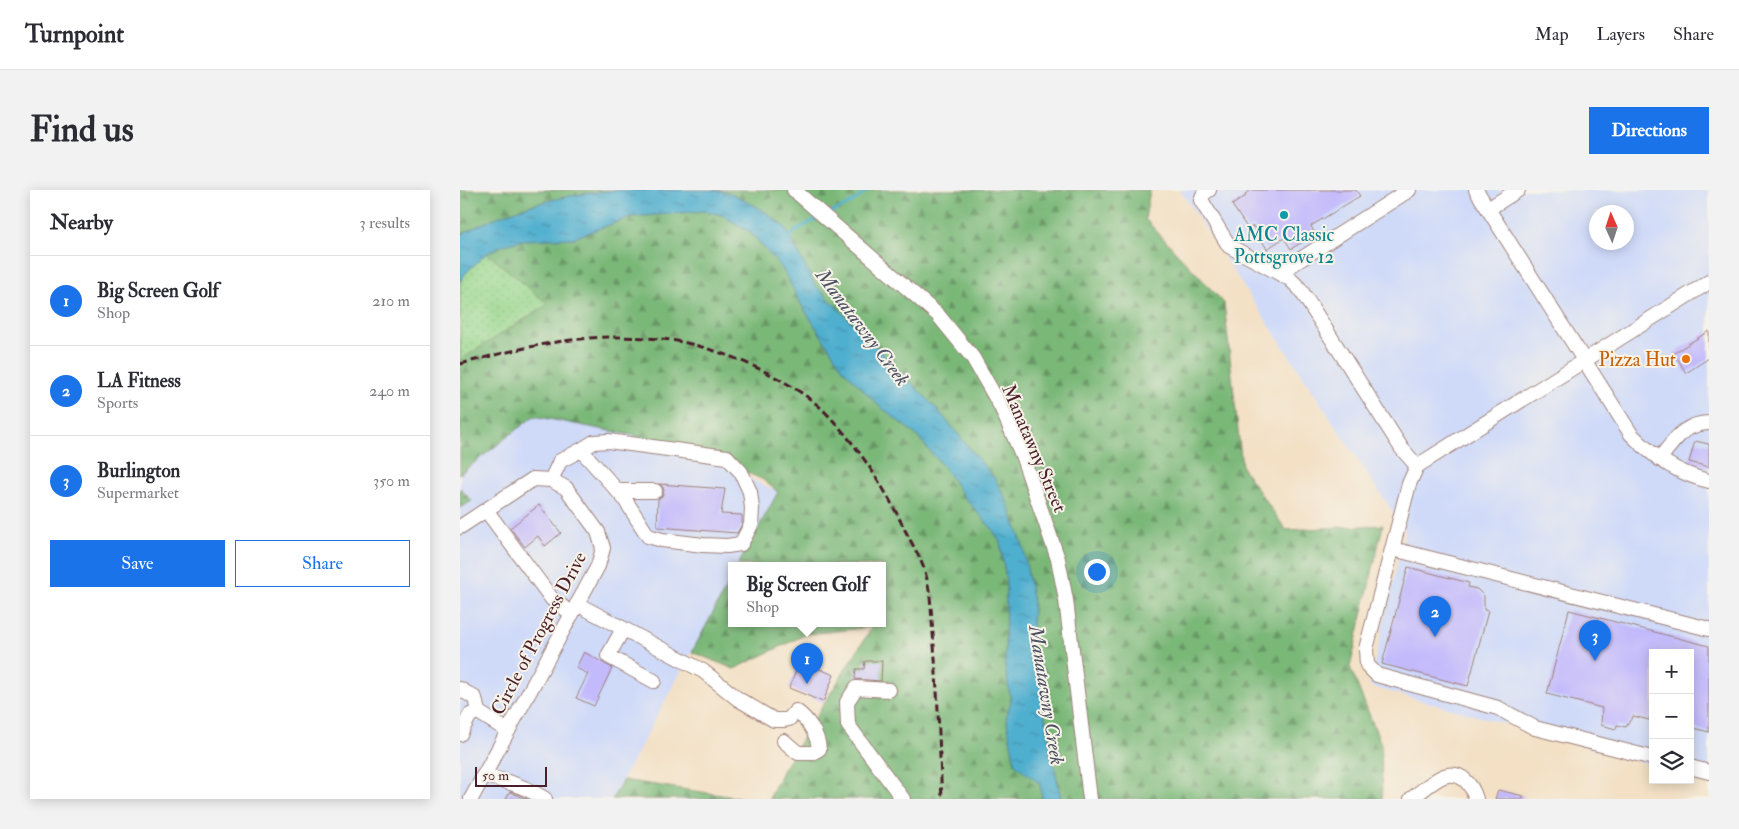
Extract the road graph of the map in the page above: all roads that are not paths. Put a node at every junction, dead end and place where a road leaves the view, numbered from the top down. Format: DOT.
graph roads {
  1 [pos="794,190"];
  2 [pos="1209,190"];
  3 [pos="1409,190"];
  4 [pos="1476,190"];
  5 [pos="1518,190"];
  6 [pos="1488,209"];
  7 [pos="1279,273"];
  8 [pos="1709,282"];
  9 [pos="1584,360"];
  10 [pos="1709,423"];
  11 [pos="582,450"];
  12 [pos="1659,459"];
  13 [pos="1417,466"];
  14 [pos="551,480"];
  15 [pos="1709,481"];
  16 [pos="618,491"];
  17 [pos="655,491"];
  18 [pos="486,510"];
  19 [pos="460,527"];
  20 [pos="1393,549"];
  21 [pos="575,609"];
  22 [pos="623,629"];
  23 [pos="1709,629"];
  24 [pos="654,681"];
  25 [pos="460,689"];
  26 [pos="889,690"];
  27 [pos="478,712"];
  28 [pos="508,731"];
  29 [pos="460,734"];
  30 [pos="784,741"];
  31 [pos="1649,757"];
  32 [pos="1694,768"];
  33 [pos="1709,772"];
  34 [pos="483,776"];
  35 [pos="471,799"];
  36 [pos="545,799"];
  37 [pos="903,799"];
  38 [pos="1090,799"];
  39 [pos="1411,799"];
  40 [pos="1476,799"];
  1 -- 38 [label="street, Manatawny Street"];
  2 -- 7 [label="street"];
  3 -- 7 [label="street"];
  4 -- 6 [label="street"];
  5 -- 6 [label="street"];
  6 -- 9 [label="street"];
  7 -- 13 [label="street"];
  8 -- 9 [label="street"];
  9 -- 12 [label="street"];
  9 -- 13 [label="street"];
  10 -- 12 [label="street"];
  11 -- 14 [label="street"];
  11 -- 16 [label="street"];
  11 -- 16 [label="street"];
  12 -- 15 [label="street"];
  13 -- 20 [label="street"];
  14 -- 18 [label="street"];
  14 -- 21 [label="street, Circle of Progress Drive"];
  16 -- 17 [label="street"];
  18 -- 19 [label="street"];
  18 -- 21 [label="street"];
  20 -- 23 [label="street"];
  20 -- 31 [label="street"];
  21 -- 22 [label="street"];
  21 -- 28 [label="street, Circle of Progress Drive"];
  22 -- 24 [label="street"];
  22 -- 30 [label="street"];
  25 -- 27 [label="street"];
  26 -- 37 [label="street"];
  27 -- 28 [label="street"];
  27 -- 29 [label="street"];
  28 -- 34 [label="street, Circle of Progress Drive"];
  32 -- 33 [label="street"];
  34 -- 35 [label="street, Circle of Progress Drive"];
  34 -- 36 [label="street"];
  39 -- 40 [label="street"];
}
